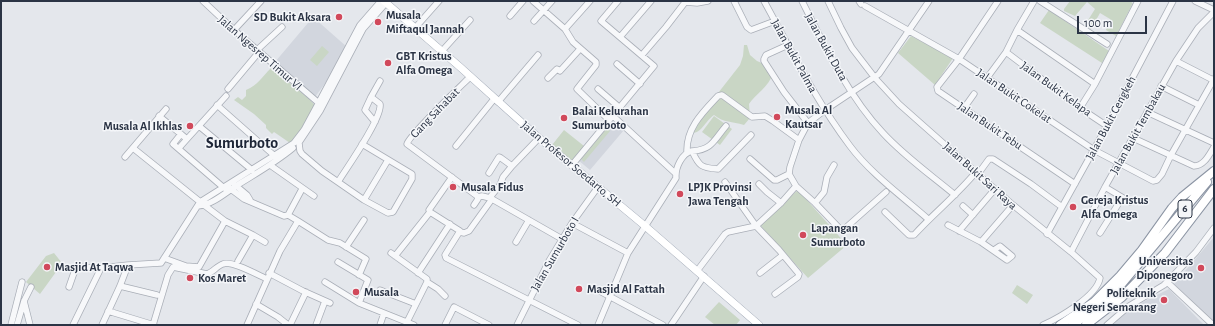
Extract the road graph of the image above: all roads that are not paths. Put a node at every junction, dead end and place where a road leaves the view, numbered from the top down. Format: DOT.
graph roads {
  1 [pos="203,1"];
  2 [pos="261,1"];
  3 [pos="439,1"];
  4 [pos="523,1"];
  5 [pos="533,1"];
  6 [pos="552,1"];
  7 [pos="590,1"];
  8 [pos="618,1"];
  9 [pos="651,1"];
  10 [pos="708,1"];
  11 [pos="734,1"];
  12 [pos="764,1"];
  13 [pos="802,1"];
  14 [pos="828,1"];
  15 [pos="929,1"];
  16 [pos="998,1"];
  17 [pos="1034,1"];
  18 [pos="1040,1"];
  19 [pos="1138,1"];
  20 [pos="1172,1"];
  21 [pos="1195,1"];
  22 [pos="386,2"];
  23 [pos="686,2"];
  24 [pos="862,4"];
  25 [pos="544,10"];
  26 [pos="1214,11"];
  27 [pos="510,16"];
  28 [pos="470,20"];
  29 [pos="534,21"];
  30 [pos="775,21"];
  31 [pos="282,27"];
  32 [pos="415,28"];
  33 [pos="234,30"];
  34 [pos="565,30"];
  35 [pos="909,30"];
  36 [pos="1017,30"];
  37 [pos="620,37"];
  38 [pos="1107,44"];
  39 [pos="788,45"];
  40 [pos="580,49"];
  41 [pos="258,51"];
  42 [pos="442,51"];
  43 [pos="1006,52"];
  44 [pos="538,55"];
  45 [pos="642,55"];
  46 [pos="959,58"];
  47 [pos="1176,61"];
  48 [pos="617,64"];
  49 [pos="470,77"];
  50 [pos="548,78"];
  51 [pos="875,78"];
  52 [pos="987,78"];
  53 [pos="1214,80"];
  54 [pos="380,81"];
  55 [pos="640,84"];
  56 [pos="1095,84"];
  57 [pos="1162,86"];
  58 [pos="228,89"];
  59 [pos="598,89"];
  60 [pos="852,92"];
  61 [pos="974,94"];
  62 [pos="226,96"];
  63 [pos="371,97"];
  64 [pos="496,100"];
  65 [pos="217,105"];
  66 [pos="320,105"];
  67 [pos="1199,105"];
  68 [pos="620,108"];
  69 [pos="964,108"];
  70 [pos="1080,108"];
  71 [pos="166,109"];
  72 [pos="824,110"];
  73 [pos="1147,112"];
  74 [pos="159,116"];
  75 [pos="611,118"];
  76 [pos="375,122"];
  77 [pos="808,123"];
  78 [pos="199,126"];
  79 [pos="726,126"];
  80 [pos="1107,126"];
  81 [pos="1185,130"];
  82 [pos="306,131"];
  83 [pos="181,134"];
  84 [pos="751,135"];
  85 [pos="539,138"];
  86 [pos="1133,138"];
  87 [pos="187,139"];
  88 [pos="799,140"];
  89 [pos="1213,140"];
  90 [pos="299,143"];
  91 [pos="362,144"];
  92 [pos="456,146"];
  93 [pos="1214,147"];
  94 [pos="132,148"];
  95 [pos="179,148"];
  96 [pos="1094,150"];
  97 [pos="690,151"];
  98 [pos="1171,155"];
  99 [pos="125,157"];
  100 [pos="277,158"];
  101 [pos="750,159"];
  102 [pos="388,160"];
  103 [pos="1118,163"];
  104 [pos="270,165"];
  105 [pos="572,165"];
  106 [pos="834,165"];
  107 [pos="512,166"];
  108 [pos="252,170"];
  109 [pos="1214,172"];
  110 [pos="488,173"];
  111 [pos="675,173"];
  112 [pos="977,173"];
  113 [pos="789,174"];
  114 [pos="452,177"];
  115 [pos="338,182"];
  116 [pos="725,182"];
  117 [pos="759,184"];
  118 [pos="1075,184"];
  119 [pos="230,186"];
  120 [pos="796,186"];
  121 [pos="598,187"];
  122 [pos="1105,187"];
  123 [pos="1214,188"];
  124 [pos="302,189"];
  125 [pos="995,189"];
  126 [pos="886,192"];
  127 [pos="314,196"];
  128 [pos="955,196"];
  129 [pos="478,197"];
  130 [pos="1122,198"];
  131 [pos="491,199"];
  132 [pos="364,200"];
  133 [pos="1130,202"];
  134 [pos="781,203"];
  135 [pos="816,203"];
  136 [pos="201,205"];
  137 [pos="474,205"];
  138 [pos="1013,205"];
  139 [pos="964,206"];
  140 [pos="1062,207"];
  141 [pos="430,212"];
  142 [pos="884,212"];
  143 [pos="288,215"];
  144 [pos="973,215"];
  145 [pos="928,219"];
  146 [pos="364,220"];
  147 [pos="529,220"];
  148 [pos="225,221"];
  149 [pos="298,221"];
  150 [pos="572,223"];
  151 [pos="450,224"];
  152 [pos="948,225"];
  153 [pos="645,226"];
  154 [pos="756,226"];
  155 [pos="1214,228"];
  156 [pos="959,231"];
  157 [pos="460,232"];
  158 [pos="1100,233"];
  159 [pos="1047,234"];
  160 [pos="253,235"];
  161 [pos="562,239"];
  162 [pos="265,242"];
  163 [pos="516,242"];
  164 [pos="981,242"];
  165 [pos="346,247"];
  166 [pos="994,250"];
  167 [pos="1071,252"];
  168 [pos="628,253"];
  169 [pos="783,255"];
  170 [pos="164,258"];
  171 [pos="238,261"];
  172 [pos="338,262"];
  173 [pos="128,265"];
  174 [pos="101,268"];
  175 [pos="698,271"];
  176 [pos="418,273"];
  177 [pos="760,273"];
  178 [pos="359,275"];
  179 [pos="268,276"];
  180 [pos="704,276"];
  181 [pos="22,282"];
  182 [pos="325,282"];
  183 [pos="427,282"];
  184 [pos="1167,282"];
  185 [pos="120,286"];
  186 [pos="69,287"];
  187 [pos="594,288"];
  188 [pos="26,290"];
  189 [pos="380,290"];
  190 [pos="306,292"];
  191 [pos="775,294"];
  192 [pos="157,295"];
  193 [pos="445,296"];
  194 [pos="609,296"];
  195 [pos="529,300"];
  196 [pos="24,301"];
  197 [pos="359,303"];
  198 [pos="256,304"];
  199 [pos="416,304"];
  200 [pos="108,311"];
  201 [pos="384,313"];
  202 [pos="407,322"];
  203 [pos="11,325"];
  204 [pos="17,325"];
  205 [pos="30,325"];
  206 [pos="73,325"];
  207 [pos="102,325"];
  208 [pos="154,325"];
  209 [pos="247,325"];
  210 [pos="289,325"];
  211 [pos="316,325"];
  212 [pos="380,325"];
  213 [pos="414,325"];
  214 [pos="445,325"];
  215 [pos="489,325"];
  216 [pos="517,325"];
  217 [pos="578,325"];
  218 [pos="598,325"];
  219 [pos="663,325"];
  220 [pos="671,325"];
  221 [pos="759,325"];
  222 [pos="1043,325"];
  223 [pos="1060,325"];
  224 [pos="1073,325"];
  225 [pos="1086,325"];
  226 [pos="1107,325"];
  227 [pos="1213,325"];
  1 -- 33 [label="street, Jalan Ngesrep Timur VI"];
  2 -- 33 [label="street"];
  3 -- 32 [label="street"];
  4 -- 27 [label="street"];
  5 -- 25 [label="street"];
  6 -- 25 [label="street"];
  7 -- 34 [label="street"];
  8 -- 37 [label="street"];
  9 -- 37 [label="street"];
  10 -- 23 [label="street"];
  11 -- 30 [label="street"];
  12 -- 30 [label="street, Jalan Bukit Palma"];
  13 -- 60 [label="street, Jalan Bukit Duta"];
  14 -- 51 [label="street, Jalan Bukit Sari Raya"];
  15 -- 35 [label="street"];
  16 -- 46 [label="street"];
  17 -- 36 [label="street"];
  18 -- 38 [label="street"];
  19 -- 56 [label="street"];
  20 -- 80 [label="street, Jalan Bukit Cengkeh"];
  21 -- 26 [label="street"];
  22 -- 32 [label="main road, Jalan Profesor Soedarto, SH"];
  22 -- 66 [label="street"];
  23 -- 45 [label="street"];
  24 -- 35 [label="street, Jalan Bukit Cokelat"];
  25 -- 29 [label="street"];
  25 -- 34 [label="street"];
  26 -- 47 [label="street, Jalan Bukit Tembakau"];
  28 -- 42 [label="street"];
  30 -- 39 [label="street, Jalan Bukit Palma"];
  31 -- 41 [label="street"];
  32 -- 42 [label="main road, Jalan Profesor Soedarto, SH"];
  33 -- 41 [label="street, Jalan Ngesrep Timur VI"];
  34 -- 40 [label="street"];
  35 -- 46 [label="street, Jalan Bukit Cokelat"];
  35 -- 51 [label="street"];
  36 -- 43 [label="street"];
  36 -- 56 [label="street"];
  37 -- 45 [label="street"];
  39 -- 72 [label="street, Jalan Bukit Palma"];
  39 -- 77 [label="street"];
  40 -- 50 [label="street"];
  40 -- 75 [label="street"];
  41 -- 58 [label="street"];
  41 -- 66 [label="street, Jalan Ngesrep Timur VI"];
  42 -- 49 [label="main road, Jalan Profesor Soedarto, SH"];
  43 -- 52 [label="street"];
  43 -- 70 [label="street, Jalan Bukit Kelapa"];
  44 -- 64 [label="street"];
  45 -- 55 [label="street"];
  46 -- 52 [label="street, Jalan Bukit Cokelat"];
  46 -- 69 [label="street, Jalan Bukit Tebu"];
  47 -- 53 [label="street"];
  47 -- 57 [label="street, Jalan Bukit Tembakau"];
  48 -- 55 [label="street"];
  49 -- 64 [label="main road, Jalan Profesor Soedarto, SH"];
  49 -- 114 [label="street, Gang Sahabat"];
  51 -- 60 [label="street"];
  51 -- 112 [label="street, Jalan Bukit Sari Raya"];
  52 -- 96 [label="street, Jalan Bukit Cokelat"];
  53 -- 67 [label="street"];
  54 -- 63 [label="street"];
  55 -- 68 [label="street"];
  56 -- 70 [label="street"];
  57 -- 67 [label="street"];
  57 -- 73 [label="street, Jalan Bukit Tembakau"];
  59 -- 68 [label="street"];
  60 -- 72 [label="street"];
  60 -- 128 [label="street, Jalan Bukit Duta"];
  61 -- 69 [label="street"];
  62 -- 65 [label="street"];
  63 -- 76 [label="street"];
  63 -- 76 [label="street"];
  64 -- 85 [label="main road, Jalan Profesor Soedarto, SH"];
  64 -- 92 [label="street"];
  65 -- 78 [label="street"];
  65 -- 100 [label="street"];
  66 -- 82 [label="street"];
  67 -- 81 [label="street"];
  68 -- 75 [label="street"];
  69 -- 118 [label="street, Jalan Bukit Tebu"];
  70 -- 80 [label="street, Jalan Bukit Kelapa"];
  71 -- 74 [label="street"];
  72 -- 77 [label="street"];
  72 -- 145 [label="street, Jalan Bukit Palma"];
  73 -- 81 [label="street"];
  73 -- 86 [label="street, Jalan Bukit Tembakau"];
  74 -- 83 [label="street"];
  74 -- 94 [label="street"];
  75 -- 105 [label="street"];
  75 -- 111 [label="street"];
  76 -- 91 [label="street"];
  77 -- 88 [label="street"];
  78 -- 87 [label="street"];
  78 -- 108 [label="street"];
  79 -- 97 [label="street"];
  80 -- 96 [label="street, Jalan Bukit Cengkeh"];
  81 -- 89 [label="street"];
  81 -- 98 [label="street"];
  82 -- 90 [label="street"];
  82 -- 100 [label="street"];
  83 -- 87 [label="street"];
  83 -- 95 [label="street"];
  84 -- 97 [label="street"];
  85 -- 105 [label="main road, Jalan Profesor Soedarto, SH"];
  85 -- 107 [label="street"];
  86 -- 98 [label="street"];
  86 -- 103 [label="street, Jalan Bukit Tembakau"];
  87 -- 95 [label="street"];
  88 -- 97 [label="street"];
  88 -- 113 [label="street"];
  90 -- 100 [label="street"];
  90 -- 115 [label="street"];
  91 -- 102 [label="street"];
  91 -- 115 [label="street"];
  93 -- 98 [label="street"];
  94 -- 99 [label="street"];
  94 -- 136 [label="street"];
  95 -- 119 [label="street"];
  96 -- 103 [label="street, Jalan Bukit Cokelat"];
  96 -- 118 [label="street, Jalan Bukit Cengkeh"];
  97 -- 111 [label="street"];
  98 -- 103 [label="street, Jalan Bukit Cokelat"];
  100 -- 104 [label="street"];
  100 -- 108 [label="street"];
  101 -- 113 [label="street"];
  102 -- 132 [label="street"];
  102 -- 132 [label="street"];
  103 -- 122 [label="street, Jalan Bukit Tembakau"];
  104 -- 119 [label="street"];
  104 -- 124 [label="street"];
  105 -- 121 [label="main road, Jalan Profesor Soedarto, SH"];
  106 -- 135 [label="street"];
  107 -- 110 [label="street"];
  107 -- 131 [label="street"];
  108 -- 119 [label="street"];
  109 -- 223 [label="highway"];
  109 -- 224 [label="highway, 6"];
  111 -- 153 [label="street"];
  112 -- 125 [label="street, Jalan Bukit Sari Raya"];
  112 -- 128 [label="street"];
  112 -- 140 [label="street"];
  113 -- 120 [label="street"];
  114 -- 129 [label="street, Gang Sahabat"];
  114 -- 141 [label="street"];
  115 -- 132 [label="street"];
  116 -- 154 [label="street"];
  117 -- 134 [label="street"];
  118 -- 140 [label="street, Jalan Bukit Cengkeh"];
  119 -- 136 [label="street"];
  119 -- 143 [label="street"];
  120 -- 134 [label="street"];
  120 -- 135 [label="street"];
  121 -- 150 [label="street, Jalan Sumurboto I"];
  121 -- 153 [label="main road, Jalan Profesor Soedarto, SH"];
  122 -- 130 [label="street"];
  122 -- 167 [label="street, Jalan Bukit Tembakau"];
  123 -- 225 [label="highway, 6"];
  124 -- 127 [label="street"];
  124 -- 143 [label="street"];
  125 -- 138 [label="street, Jalan Bukit Sari Raya"];
  125 -- 144 [label="street"];
  126 -- 135 [label="street"];
  128 -- 145 [label="street"];
  129 -- 131 [label="street"];
  129 -- 137 [label="street"];
  130 -- 133 [label="street"];
  130 -- 158 [label="street"];
  131 -- 147 [label="street"];
  131 -- 157 [label="street"];
  134 -- 154 [label="street"];
  136 -- 148 [label="street"];
  136 -- 170 [label="street"];
  138 -- 159 [label="street, Jalan Bukit Sari Raya"];
  138 -- 164 [label="street"];
  139 -- 144 [label="street"];
  140 -- 159 [label="street, Jalan Bukit Cengkeh"];
  141 -- 151 [label="street"];
  141 -- 176 [label="street"];
  142 -- 145 [label="street"];
  143 -- 149 [label="street"];
  144 -- 156 [label="street"];
  146 -- 165 [label="street"];
  147 -- 161 [label="street"];
  147 -- 163 [label="street"];
  148 -- 160 [label="street"];
  148 -- 170 [label="street"];
  149 -- 165 [label="street"];
  149 -- 179 [label="street"];
  150 -- 161 [label="street, Jalan Sumurboto I"];
  150 -- 168 [label="street"];
  151 -- 157 [label="street"];
  151 -- 176 [label="street"];
  152 -- 156 [label="street"];
  153 -- 168 [label="street"];
  153 -- 175 [label="main road, Jalan Profesor Soedarto, SH"];
  154 -- 169 [label="street"];
  154 -- 175 [label="street"];
  155 -- 184 [label="street"];
  156 -- 164 [label="street"];
  157 -- 195 [label="street"];
  159 -- 167 [label="street, Jalan Bukit Sari Raya"];
  160 -- 162 [label="street"];
  160 -- 171 [label="street"];
  161 -- 195 [label="street, Jalan Sumurboto I"];
  164 -- 166 [label="street"];
  165 -- 178 [label="street"];
  167 -- 222 [label="street, Jalan Bukit Sari Raya"];
  168 -- 194 [label="street"];
  169 -- 177 [label="street"];
  169 -- 191 [label="street"];
  170 -- 173 [label="street"];
  172 -- 178 [label="street"];
  173 -- 174 [label="street"];
  173 -- 185 [label="street"];
  174 -- 186 [label="street"];
  174 -- 206 [label="street"];
  175 -- 180 [label="main road, Jalan Profesor Soedarto, SH"];
  176 -- 183 [label="street"];
  178 -- 197 [label="street"];
  179 -- 190 [label="street"];
  179 -- 198 [label="street"];
  179 -- 208 [label="street"];
  180 -- 220 [label="street"];
  180 -- 221 [label="main road, Jalan Profesor Soedarto, SH"];
  181 -- 188 [label="street"];
  182 -- 197 [label="street"];
  183 -- 193 [label="street"];
  183 -- 199 [label="street"];
  184 -- 226 [label="street"];
  184 -- 227 [label="street"];
  185 -- 192 [label="street"];
  185 -- 200 [label="street"];
  187 -- 194 [label="street"];
  188 -- 196 [label="street"];
  188 -- 203 [label="street"];
  189 -- 199 [label="street"];
  190 -- 210 [label="street"];
  190 -- 211 [label="street"];
  194 -- 218 [label="street"];
  194 -- 219 [label="street"];
  195 -- 216 [label="street, Jalan Sumurboto I"];
  195 -- 217 [label="street"];
  196 -- 204 [label="street"];
  196 -- 205 [label="street"];
  197 -- 201 [label="street"];
  198 -- 209 [label="street"];
  198 -- 210 [label="street"];
  199 -- 202 [label="street"];
  200 -- 207 [label="street"];
  200 -- 208 [label="street"];
  201 -- 202 [label="street"];
  201 -- 212 [label="street"];
  202 -- 213 [label="street"];
  214 -- 215 [label="street"];
}
